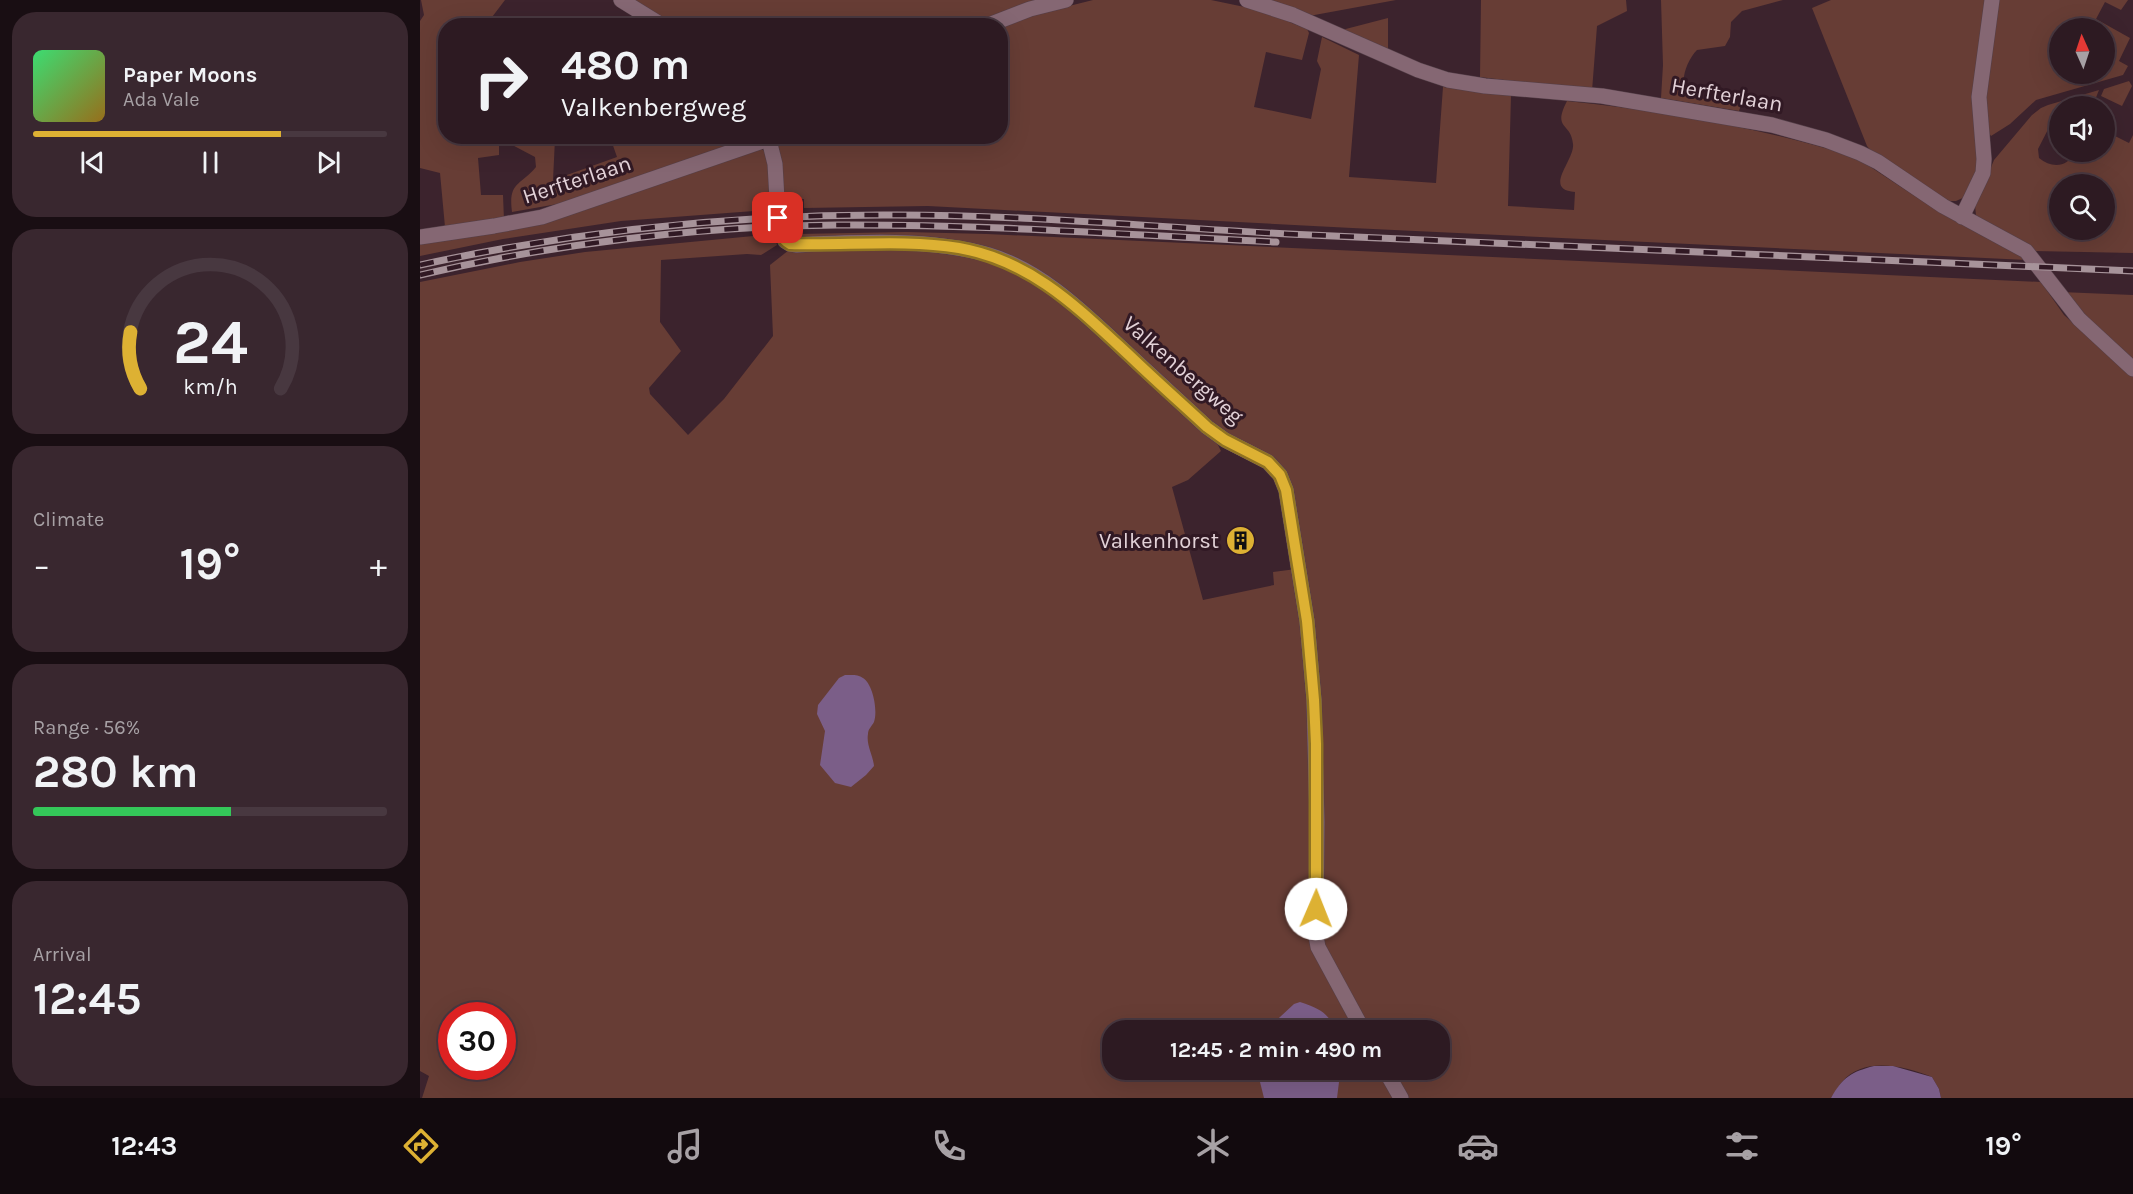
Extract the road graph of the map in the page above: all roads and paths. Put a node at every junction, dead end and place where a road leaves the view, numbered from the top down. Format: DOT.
graph roads {
  1 [pos="621,0"];
  2 [pos="1066,0"];
  3 [pos="1246,0"];
  4 [pos="1992,0"];
  5 [pos="650,18"];
  6 [pos="1007,18"];
  7 [pos="755,144"];
  8 [pos="774,144"];
  9 [pos="1962,217"];
  10 [pos="420,237"];
  11 [pos="2133,369"];
  12 [pos="1358,1020"];
  13 [pos="1391,1080"];
  14 [pos="1401,1098"];
  1 -- 5 [label="street"];
  2 -- 6 [label="street"];
  3 -- 9 [label="street, Herfterlaan"];
  4 -- 9 [label="street"];
  7 -- 10 [label="street, Herfterlaan"];
  8 -- 12 [label="street, Valkenbergweg"];
  9 -- 11 [label="street, Herfterlaan"];
  13 -- 14 [label="street"];
}
